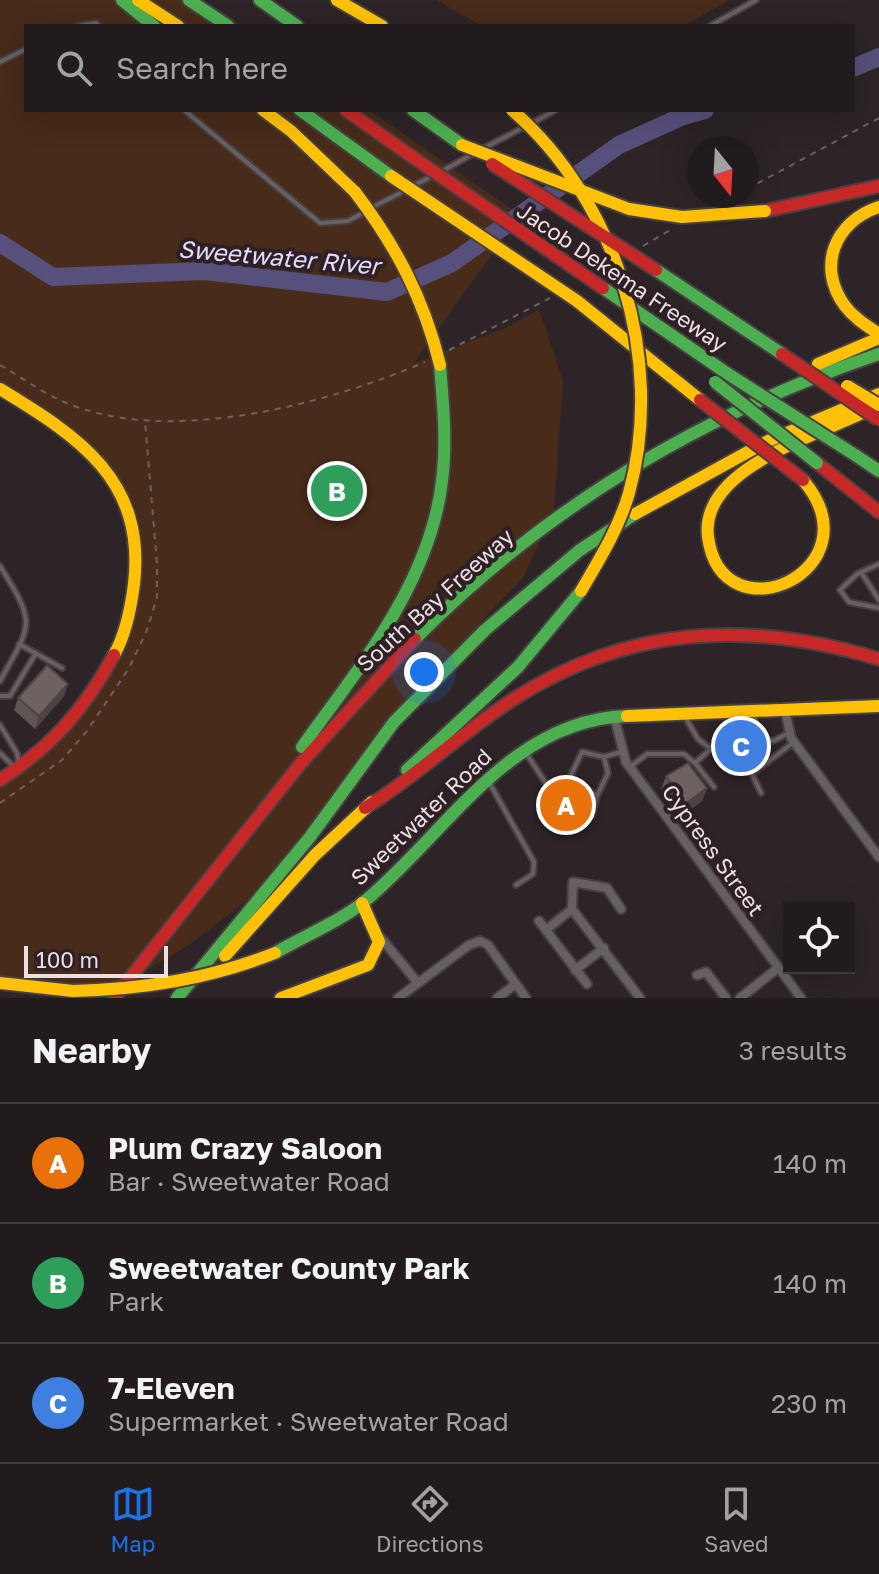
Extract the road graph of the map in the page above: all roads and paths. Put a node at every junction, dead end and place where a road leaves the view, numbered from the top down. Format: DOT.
graph roads {
  1 [pos="122,0"];
  2 [pos="138,0"];
  3 [pos="189,0"];
  4 [pos="260,0"];
  5 [pos="337,0"];
  6 [pos="756,0"];
  7 [pos="152,24"];
  8 [pos="175,24"];
  9 [pos="225,24"];
  10 [pos="294,24"];
  11 [pos="379,24"];
  12 [pos="714,24"];
  13 [pos="24,50"];
  14 [pos="0,62"];
  15 [pos="186,112"];
  16 [pos="266,112"];
  17 [pos="303,112"];
  18 [pos="349,112"];
  19 [pos="416,112"];
  20 [pos="514,112"];
  21 [pos="552,112"];
  22 [pos="879,118"];
  23 [pos="462,145"];
  24 [pos="759,183"];
  25 [pos="879,186"];
  26 [pos="879,207"];
  27 [pos="678,226"];
  28 [pos="637,249"];
  29 [pos="556,294"];
  30 [pos="664,330"];
  31 [pos="876,333"];
  32 [pos="782,354"];
  33 [pos="879,354"];
  34 [pos="437,360"];
  35 [pos="0,365"];
  36 [pos="0,389"];
  37 [pos="879,394"];
  38 [pos="879,403"];
  39 [pos="733,409"];
  40 [pos="879,420"];
  41 [pos="774,458"];
  42 [pos="774,458"];
  43 [pos="774,458"];
  44 [pos="774,458"];
  45 [pos="879,471"];
  46 [pos="879,512"];
  47 [pos="879,564"];
  48 [pos="0,566"];
  49 [pos="861,572"];
  50 [pos="879,600"];
  51 [pos="879,608"];
  52 [pos="19,644"];
  53 [pos="36,653"];
  54 [pos="879,659"];
  55 [pos="62,668"];
  56 [pos="0,681"];
  57 [pos="0,696"];
  58 [pos="879,706"];
  59 [pos="785,710"];
  60 [pos="755,711"];
  61 [pos="683,713"];
  62 [pos="614,716"];
  63 [pos="0,725"];
  64 [pos="789,733"];
  65 [pos="755,736"];
  66 [pos="794,742"];
  67 [pos="523,749"];
  68 [pos="711,749"];
  69 [pos="621,752"];
  70 [pos="0,753"];
  71 [pos="604,757"];
  72 [pos="695,763"];
  73 [pos="630,767"];
  74 [pos="19,771"];
  75 [pos="570,777"];
  76 [pos="486,779"];
  77 [pos="0,780"];
  78 [pos="548,787"];
  79 [pos="714,787"];
  80 [pos="761,793"];
  81 [pos="597,796"];
  82 [pos="365,808"];
  83 [pos="879,857"];
  84 [pos="218,866"];
  85 [pos="516,885"];
  86 [pos="362,903"];
  87 [pos="572,909"];
  88 [pos="621,909"];
  89 [pos="539,921"];
  90 [pos="546,930"];
  91 [pos="381,938"];
  92 [pos="604,948"];
  93 [pos="778,968"];
  94 [pos="575,970"];
  95 [pos="697,975"];
  96 [pos="0,983"];
  97 [pos="418,983"];
  98 [pos="516,984"];
  99 [pos="587,984"];
  100 [pos="114,998"];
  101 [pos="177,998"];
  102 [pos="188,998"];
  103 [pos="281,998"];
  104 [pos="398,998"];
  105 [pos="497,998"];
  106 [pos="526,998"];
  107 [pos="640,998"];
  108 [pos="726,998"];
  109 [pos="740,998"];
  110 [pos="801,998"];
  1 -- 7 [label="main road"];
  2 -- 8 [label="main road"];
  3 -- 9 [label="main road"];
  4 -- 10 [label="main road"];
  5 -- 11 [label="main road"];
  6 -- 12 [label="lane"];
  13 -- 14 [label="lane"];
  15 -- 21 [label="lane"];
  16 -- 34 [label="main road, bridge"];
  17 -- 41 [label="main road, bridge"];
  18 -- 30 [label="main road, Jacob Dekema Freeway, bridge"];
  19 -- 23 [label="main road, Jacob Dekema Freeway"];
  20 -- 82 [label="main road, bridge"];
  22 -- 24 [label="path"];
  23 -- 25 [label="main road, bridge"];
  23 -- 32 [label="main road, Jacob Dekema Freeway, bridge"];
  26 -- 31 [label="main road"];
  27 -- 28 [label="path"];
  29 -- 34 [label="path"];
  30 -- 45 [label="main road, Jacob Dekema Freeway, bridge"];
  30 -- 46 [label="main road, bridge"];
  31 -- 39 [label="main road"];
  32 -- 38 [label="main road, bridge"];
  32 -- 40 [label="main road, Jacob Dekema Freeway, bridge"];
  33 -- 39 [label="main road, South Bay Freeway"];
  34 -- 35 [label="path"];
  34 -- 84 [label="main road"];
  36 -- 74 [label="main road"];
  37 -- 101 [label="main road"];
  38 -- 44 [label="main road, bridge"];
  39 -- 84 [label="main road, South Bay Freeway"];
  42 -- 43 [label="main road, bridge"];
  47 -- 49 [label="lane"];
  48 -- 52 [label="lane"];
  49 -- 50 [label="lane"];
  49 -- 51 [label="lane"];
  52 -- 53 [label="lane"];
  52 -- 56 [label="lane"];
  53 -- 55 [label="lane"];
  53 -- 57 [label="lane"];
  54 -- 82 [label="main road"];
  58 -- 59 [label="main road, Sweetwater Road"];
  59 -- 60 [label="main road, Sweetwater Road"];
  59 -- 64 [label="street"];
  60 -- 61 [label="main road, Sweetwater Road"];
  60 -- 65 [label="lane"];
  61 -- 62 [label="main road, Sweetwater Road"];
  61 -- 68 [label="lane"];
  62 -- 67 [label="main road, Sweetwater Road"];
  62 -- 69 [label="street, Cypress Street"];
  63 -- 74 [label="lane"];
  64 -- 65 [label="lane"];
  64 -- 66 [label="street"];
  65 -- 68 [label="lane"];
  66 -- 80 [label="lane"];
  66 -- 83 [label="street"];
  67 -- 76 [label="main road, Sweetwater Road"];
  67 -- 78 [label="lane"];
  68 -- 72 [label="lane"];
  69 -- 71 [label="lane"];
  69 -- 73 [label="street, Cypress Street"];
  70 -- 74 [label="lane"];
  71 -- 75 [label="lane"];
  71 -- 81 [label="lane"];
  72 -- 73 [label="lane"];
  72 -- 79 [label="lane"];
  73 -- 93 [label="street, Cypress Street"];
  74 -- 77 [label="main road"];
  75 -- 78 [label="lane"];
  75 -- 81 [label="lane"];
  76 -- 85 [label="lane"];
  76 -- 86 [label="main road, Sweetwater Road"];
  78 -- 81 [label="lane"];
  82 -- 102 [label="main road"];
  84 -- 100 [label="main road, South Bay Freeway"];
  86 -- 91 [label="main road"];
  86 -- 96 [label="main road, Sweetwater Road, bridge"];
  87 -- 88 [label="street"];
  87 -- 90 [label="street"];
  87 -- 92 [label="street"];
  89 -- 90 [label="street"];
  90 -- 94 [label="street"];
  91 -- 97 [label="street"];
  91 -- 103 [label="main road"];
  92 -- 94 [label="street"];
  92 -- 107 [label="street"];
  93 -- 109 [label="street"];
  93 -- 110 [label="street, Cypress Street"];
  94 -- 99 [label="street"];
  95 -- 108 [label="street"];
  97 -- 98 [label="street"];
  97 -- 104 [label="street"];
  98 -- 105 [label="street"];
  98 -- 106 [label="street"];
}
